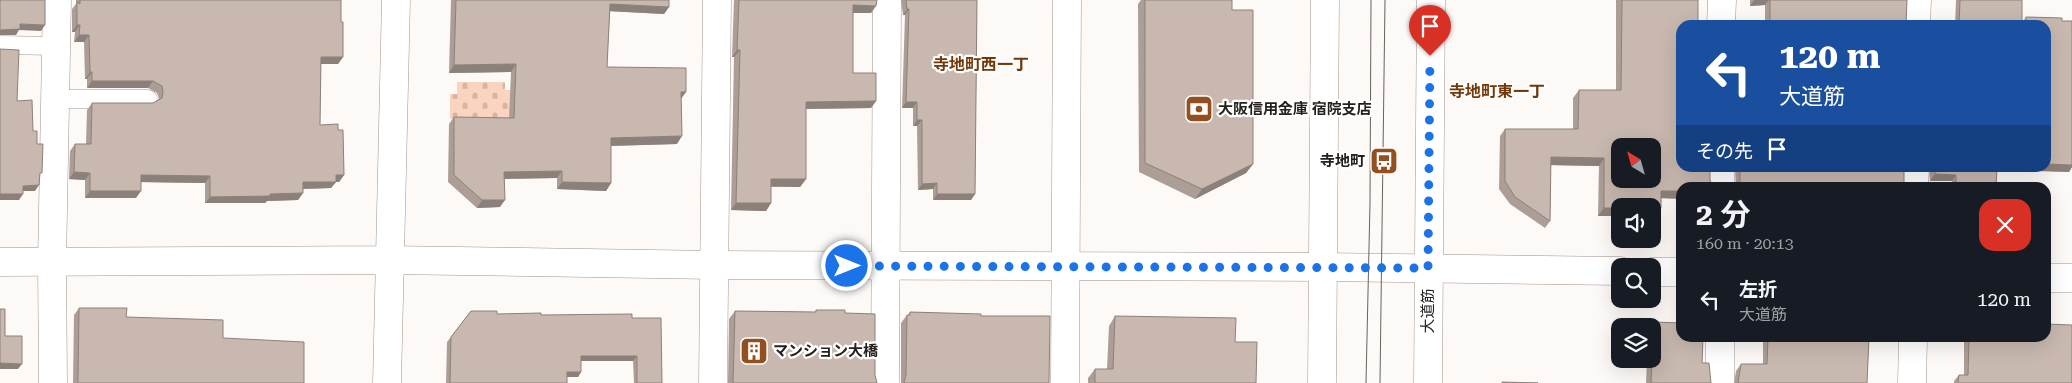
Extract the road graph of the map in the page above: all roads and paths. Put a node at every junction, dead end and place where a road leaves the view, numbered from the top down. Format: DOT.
graph roads {
  1 [pos="57,0"];
  2 [pos="396,0"];
  3 [pos="717,0"];
  4 [pos="887,0"];
  5 [pos="1067,0"];
  6 [pos="1325,0"];
  7 [pos="1431,0"];
  8 [pos="1722,0"];
  9 [pos="1917,0"];
  10 [pos="1721,20"];
  11 [pos="1916,20"];
  12 [pos="0,45"];
  13 [pos="56,46"];
  14 [pos="55,99"];
  15 [pos="148,100"];
  16 [pos="389,260"];
  17 [pos="0,262"];
  18 [pos="52,262"];
  19 [pos="716,265"];
  20 [pos="885,266"];
  21 [pos="1323,266"];
  22 [pos="1067,268"];
  23 [pos="1428,268"];
  24 [pos="1611,271"];
  25 [pos="1661,272"];
  26 [pos="1676,272"];
  27 [pos="2051,278"];
  28 [pos="2072,278"];
  29 [pos="1720,342"];
  30 [pos="1913,342"];
  31 [pos="53,383"];
  32 [pos="387,383"];
  33 [pos="713,383"];
  34 [pos="885,383"];
  35 [pos="1065,383"];
  36 [pos="1322,383"];
  37 [pos="1428,383"];
  38 [pos="1720,383"];
  39 [pos="1912,383"];
  1 -- 13 [label="street"];
  2 -- 16 [label="street"];
  3 -- 19 [label="street"];
  4 -- 20 [label="street"];
  5 -- 22 [label="street"];
  6 -- 21 [label="street"];
  7 -- 23 [label="street, 大道筋"];
  8 -- 10 [label="street"];
  9 -- 11 [label="street"];
  12 -- 13 [label="lane"];
  13 -- 14 [label="street"];
  14 -- 15 [label="lane"];
  14 -- 18 [label="street"];
  16 -- 18 [label="street"];
  16 -- 19 [label="street"];
  16 -- 32 [label="street"];
  17 -- 18 [label="street"];
  18 -- 31 [label="street"];
  19 -- 20 [label="street"];
  19 -- 33 [label="street"];
  20 -- 22 [label="street"];
  20 -- 34 [label="street"];
  21 -- 22 [label="street"];
  21 -- 23 [label="street"];
  21 -- 36 [label="street"];
  22 -- 35 [label="street"];
  23 -- 24 [label="street"];
  23 -- 37 [label="street, 大道筋"];
  25 -- 26 [label="street"];
  27 -- 28 [label="street"];
  29 -- 38 [label="street"];
  30 -- 39 [label="street"];
}
